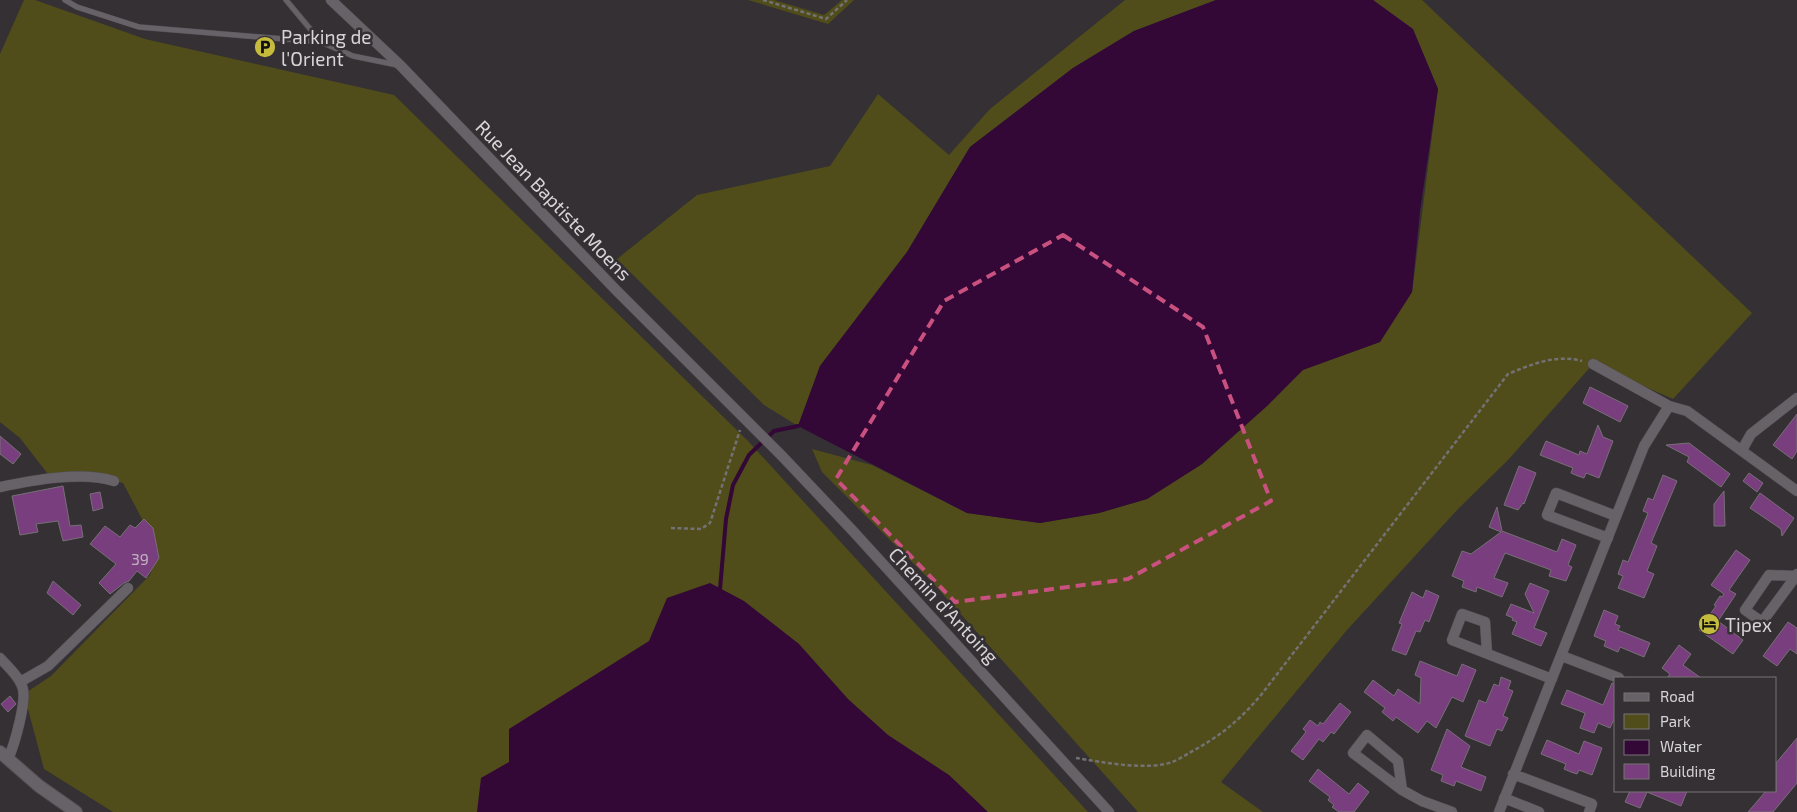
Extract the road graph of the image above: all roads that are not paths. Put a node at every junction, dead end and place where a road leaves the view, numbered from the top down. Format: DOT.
graph roads {
  1 [pos="65,0"];
  2 [pos="286,0"];
  3 [pos="331,0"];
  4 [pos="321,42"];
  5 [pos="401,66"];
  6 [pos="1593,364"];
  7 [pos="1797,398"];
  8 [pos="1669,406"];
  9 [pos="746,426"];
  10 [pos="1742,450"];
  11 [pos="114,481"];
  12 [pos="0,487"];
  13 [pos="1797,491"];
  14 [pos="1616,516"];
  15 [pos="1608,538"];
  16 [pos="1796,575"];
  17 [pos="128,588"];
  18 [pos="1487,653"];
  19 [pos="1562,656"];
  20 [pos="0,658"];
  21 [pos="1616,677"];
  22 [pos="1552,679"];
  23 [pos="20,682"];
  24 [pos="4,755"];
  25 [pos="1513,774"];
  26 [pos="1402,790"];
  27 [pos="1504,798"];
  28 [pos="76,812"];
  29 [pos="1110,812"];
  30 [pos="1452,812"];
  31 [pos="1499,812"];
  32 [pos="1538,812"];
  33 [pos="1589,812"];
  1 -- 4 [label="lane"];
  2 -- 4 [label="lane"];
  3 -- 5 [label="street, Rue Jean Baptiste Moens"];
  4 -- 5 [label="lane"];
  5 -- 9 [label="street, Rue Jean Baptiste Moens"];
  6 -- 8 [label="street"];
  7 -- 10 [label="street"];
  8 -- 10 [label="street"];
  8 -- 14 [label="street"];
  9 -- 29 [label="street, Chemin d'Antoing"];
  10 -- 13 [label="street"];
  11 -- 12 [label="street"];
  14 -- 15 [label="street"];
  14 -- 15 [label="street"];
  15 -- 19 [label="street"];
  16 -- 16 [label="street"];
  17 -- 23 [label="street"];
  18 -- 22 [label="street"];
  19 -- 21 [label="street"];
  19 -- 22 [label="street"];
  20 -- 23 [label="street"];
  22 -- 25 [label="street"];
  23 -- 24 [label="street"];
  24 -- 28 [label="main road"];
  25 -- 27 [label="street"];
  25 -- 33 [label="street"];
  26 -- 26 [label="street"];
  26 -- 30 [label="street"];
  27 -- 31 [label="street"];
  27 -- 32 [label="street"];
}
